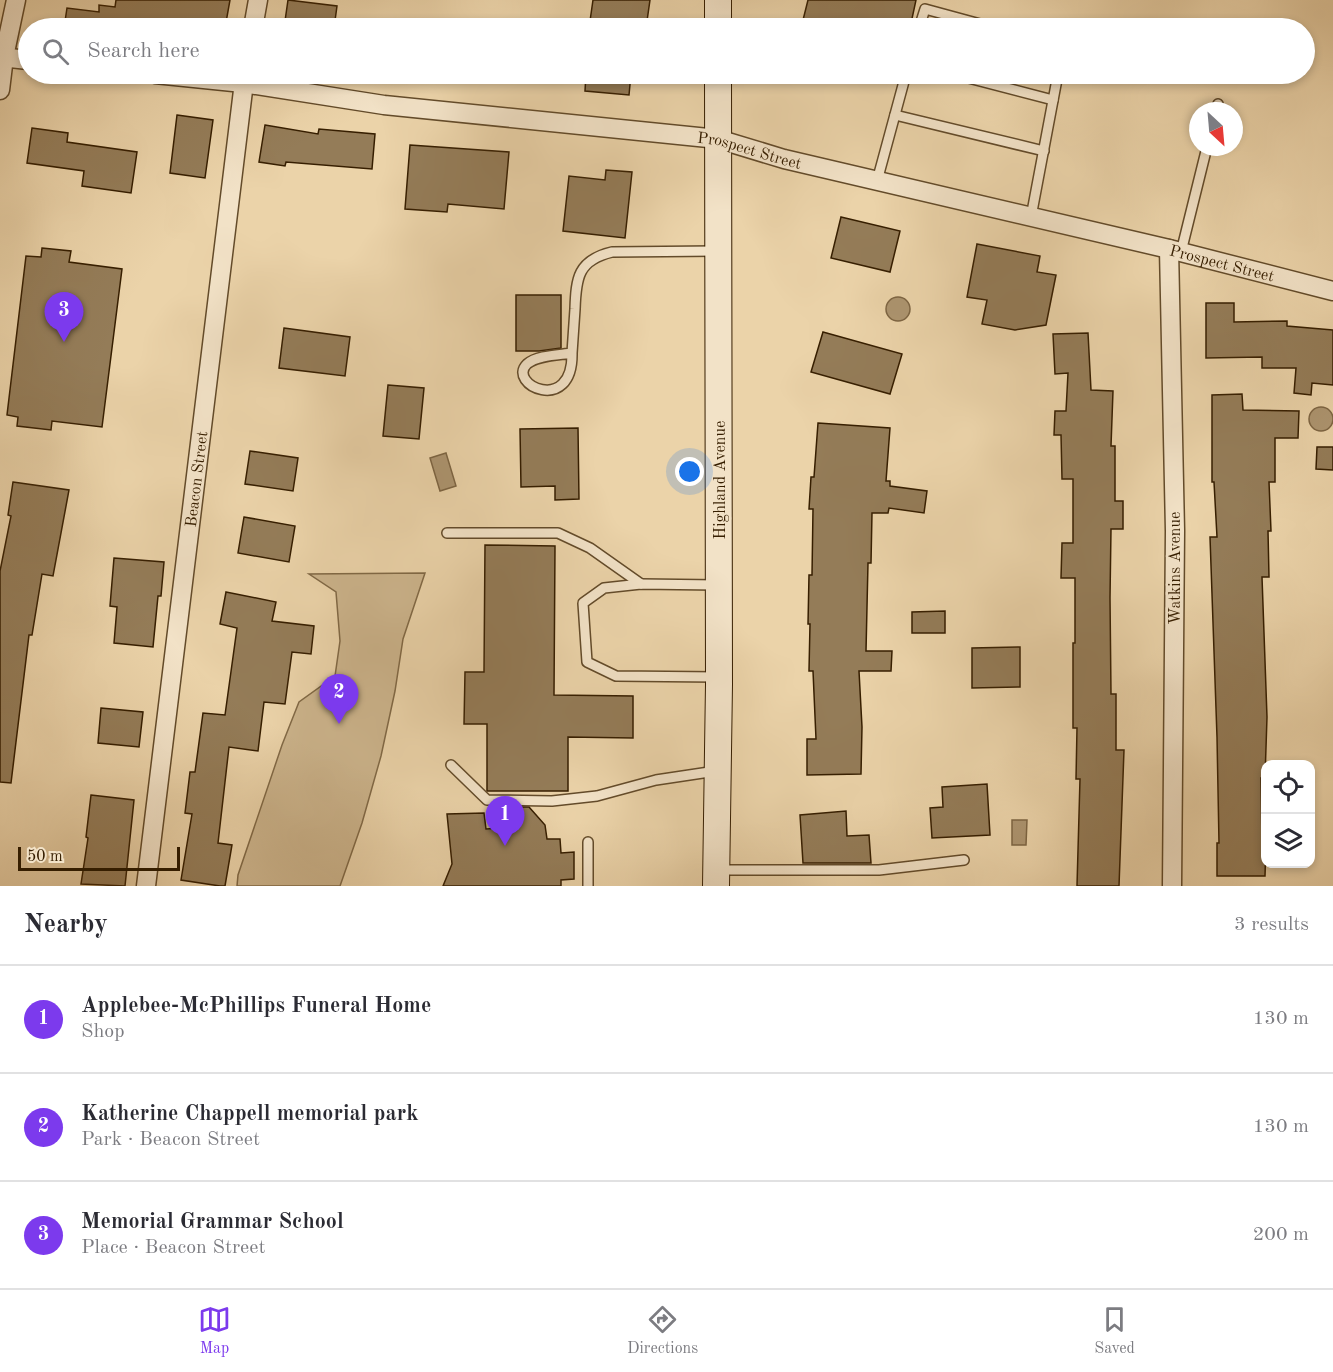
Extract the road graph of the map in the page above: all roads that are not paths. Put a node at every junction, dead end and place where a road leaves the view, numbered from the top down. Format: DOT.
graph roads {
  1 [pos="15,0"];
  2 [pos="258,0"];
  3 [pos="718,0"];
  4 [pos="255,18"];
  5 [pos="718,18"];
  6 [pos="922,18"];
  7 [pos="958,18"];
  8 [pos="2,57"];
  9 [pos="18,59"];
  10 [pos="243,84"];
  11 [pos="275,84"];
  12 [pos="718,84"];
  13 [pos="903,84"];
  14 [pos="991,84"];
  15 [pos="1056,84"];
  16 [pos="0,90"];
  17 [pos="1053,100"];
  18 [pos="895,115"];
  19 [pos="718,139"];
  20 [pos="1044,152"];
  21 [pos="1204,156"];
  22 [pos="877,181"];
  23 [pos="1031,217"];
  24 [pos="718,251"];
  25 [pos="1175,251"];
  26 [pos="1333,291"];
  27 [pos="572,353"];
  28 [pos="447,533"];
  29 [pos="641,584"];
  30 [pos="719,585"];
  31 [pos="719,677"];
  32 [pos="451,765"];
  33 [pos="718,770"];
  34 [pos="588,842"];
  35 [pos="964,860"];
  36 [pos="717,878"];
  37 [pos="146,886"];
  38 [pos="588,886"];
  39 [pos="1172,886"];
  1 -- 8 [label="street"];
  2 -- 4 [label="street"];
  3 -- 5 [label="street"];
  6 -- 7 [label="lane"];
  8 -- 9 [label="street"];
  8 -- 16 [label="street"];
  10 -- 37 [label="street, Beacon Street"];
  11 -- 19 [label="street, Prospect Street"];
  12 -- 19 [label="street, Highland Avenue"];
  13 -- 18 [label="lane"];
  14 -- 17 [label="lane"];
  15 -- 17 [label="lane"];
  17 -- 20 [label="lane"];
  18 -- 20 [label="lane"];
  18 -- 22 [label="lane"];
  19 -- 22 [label="street, Prospect Street"];
  19 -- 24 [label="street, Highland Avenue"];
  20 -- 23 [label="lane"];
  21 -- 25 [label="lane"];
  22 -- 23 [label="street, Prospect Street"];
  23 -- 25 [label="street, Prospect Street"];
  24 -- 27 [label="lane"];
  24 -- 30 [label="street, Highland Avenue"];
  25 -- 26 [label="street, Prospect Street"];
  25 -- 39 [label="street, Watkins Avenue"];
  27 -- 27 [label="lane"];
  28 -- 29 [label="lane"];
  29 -- 30 [label="lane"];
  29 -- 31 [label="lane"];
  30 -- 31 [label="street, Highland Avenue"];
  31 -- 33 [label="street, Highland Avenue"];
  32 -- 33 [label="lane"];
  33 -- 36 [label="street, Highland Avenue"];
  34 -- 38 [label="lane"];
  35 -- 36 [label="lane"];
}
